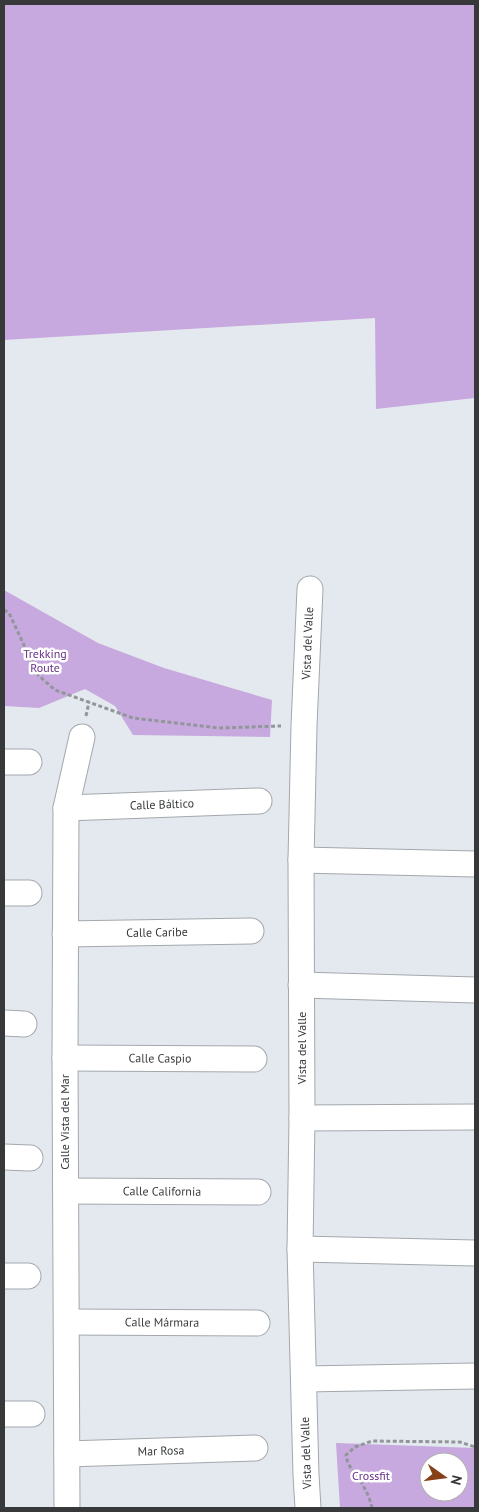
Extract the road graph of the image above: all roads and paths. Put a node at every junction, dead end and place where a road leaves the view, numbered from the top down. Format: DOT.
graph roads {
  1 [pos="310,589"];
  2 [pos="4,610"];
  3 [pos="304,726"];
  4 [pos="82,737"];
  5 [pos="4,762"];
  6 [pos="29,762"];
  7 [pos="259,801"];
  8 [pos="66,808"];
  9 [pos="300,860"];
  10 [pos="475,864"];
  11 [pos="4,893"];
  12 [pos="29,893"];
  13 [pos="251,931"];
  14 [pos="65,934"];
  15 [pos="301,985"];
  16 [pos="475,990"];
  17 [pos="65,1058"];
  18 [pos="254,1059"];
  19 [pos="475,1117"];
  20 [pos="302,1118"];
  21 [pos="4,1157"];
  22 [pos="30,1158"];
  23 [pos="66,1191"];
  24 [pos="258,1192"];
  25 [pos="300,1249"];
  26 [pos="475,1253"];
  27 [pos="4,1276"];
  28 [pos="28,1276"];
  29 [pos="67,1322"];
  30 [pos="257,1323"];
  31 [pos="475,1376"];
  32 [pos="304,1379"];
  33 [pos="4,1414"];
  34 [pos="32,1414"];
  35 [pos="475,1447"];
  36 [pos="256,1448"];
  37 [pos="67,1454"];
  38 [pos="67,1508"];
  39 [pos="308,1508"];
  40 [pos="372,1508"];
  1 -- 3 [label="street, Vista del Valle"];
  2 -- 3 [label="path"];
  3 -- 9 [label="street, Vista del Valle"];
  4 -- 8 [label="street, Calle Vista del Mar"];
  5 -- 6 [label="street"];
  7 -- 8 [label="street, Calle Báltico"];
  8 -- 14 [label="street, Calle Vista del Mar"];
  9 -- 10 [label="street"];
  9 -- 15 [label="street, Vista del Valle"];
  11 -- 12 [label="street"];
  13 -- 14 [label="street, Calle Caribe"];
  14 -- 17 [label="street, Calle Vista del Mar"];
  15 -- 16 [label="street"];
  15 -- 20 [label="street, Vista del Valle"];
  17 -- 18 [label="street, Calle Caspio"];
  17 -- 23 [label="street, Calle Vista del Mar"];
  19 -- 20 [label="street"];
  20 -- 25 [label="street, Vista del Valle"];
  21 -- 22 [label="street"];
  23 -- 24 [label="street, Calle California"];
  23 -- 29 [label="street, Calle Vista del Mar"];
  25 -- 26 [label="street"];
  25 -- 32 [label="street, Vista del Valle"];
  27 -- 28 [label="street"];
  29 -- 30 [label="street, Calle Mármara"];
  29 -- 37 [label="street, Calle Vista del Mar"];
  31 -- 32 [label="street"];
  32 -- 39 [label="street, Vista del Valle"];
  33 -- 34 [label="street"];
  35 -- 40 [label="path"];
  36 -- 37 [label="street, Mar Rosa"];
  37 -- 38 [label="street, Calle Vista del Mar"];
}
